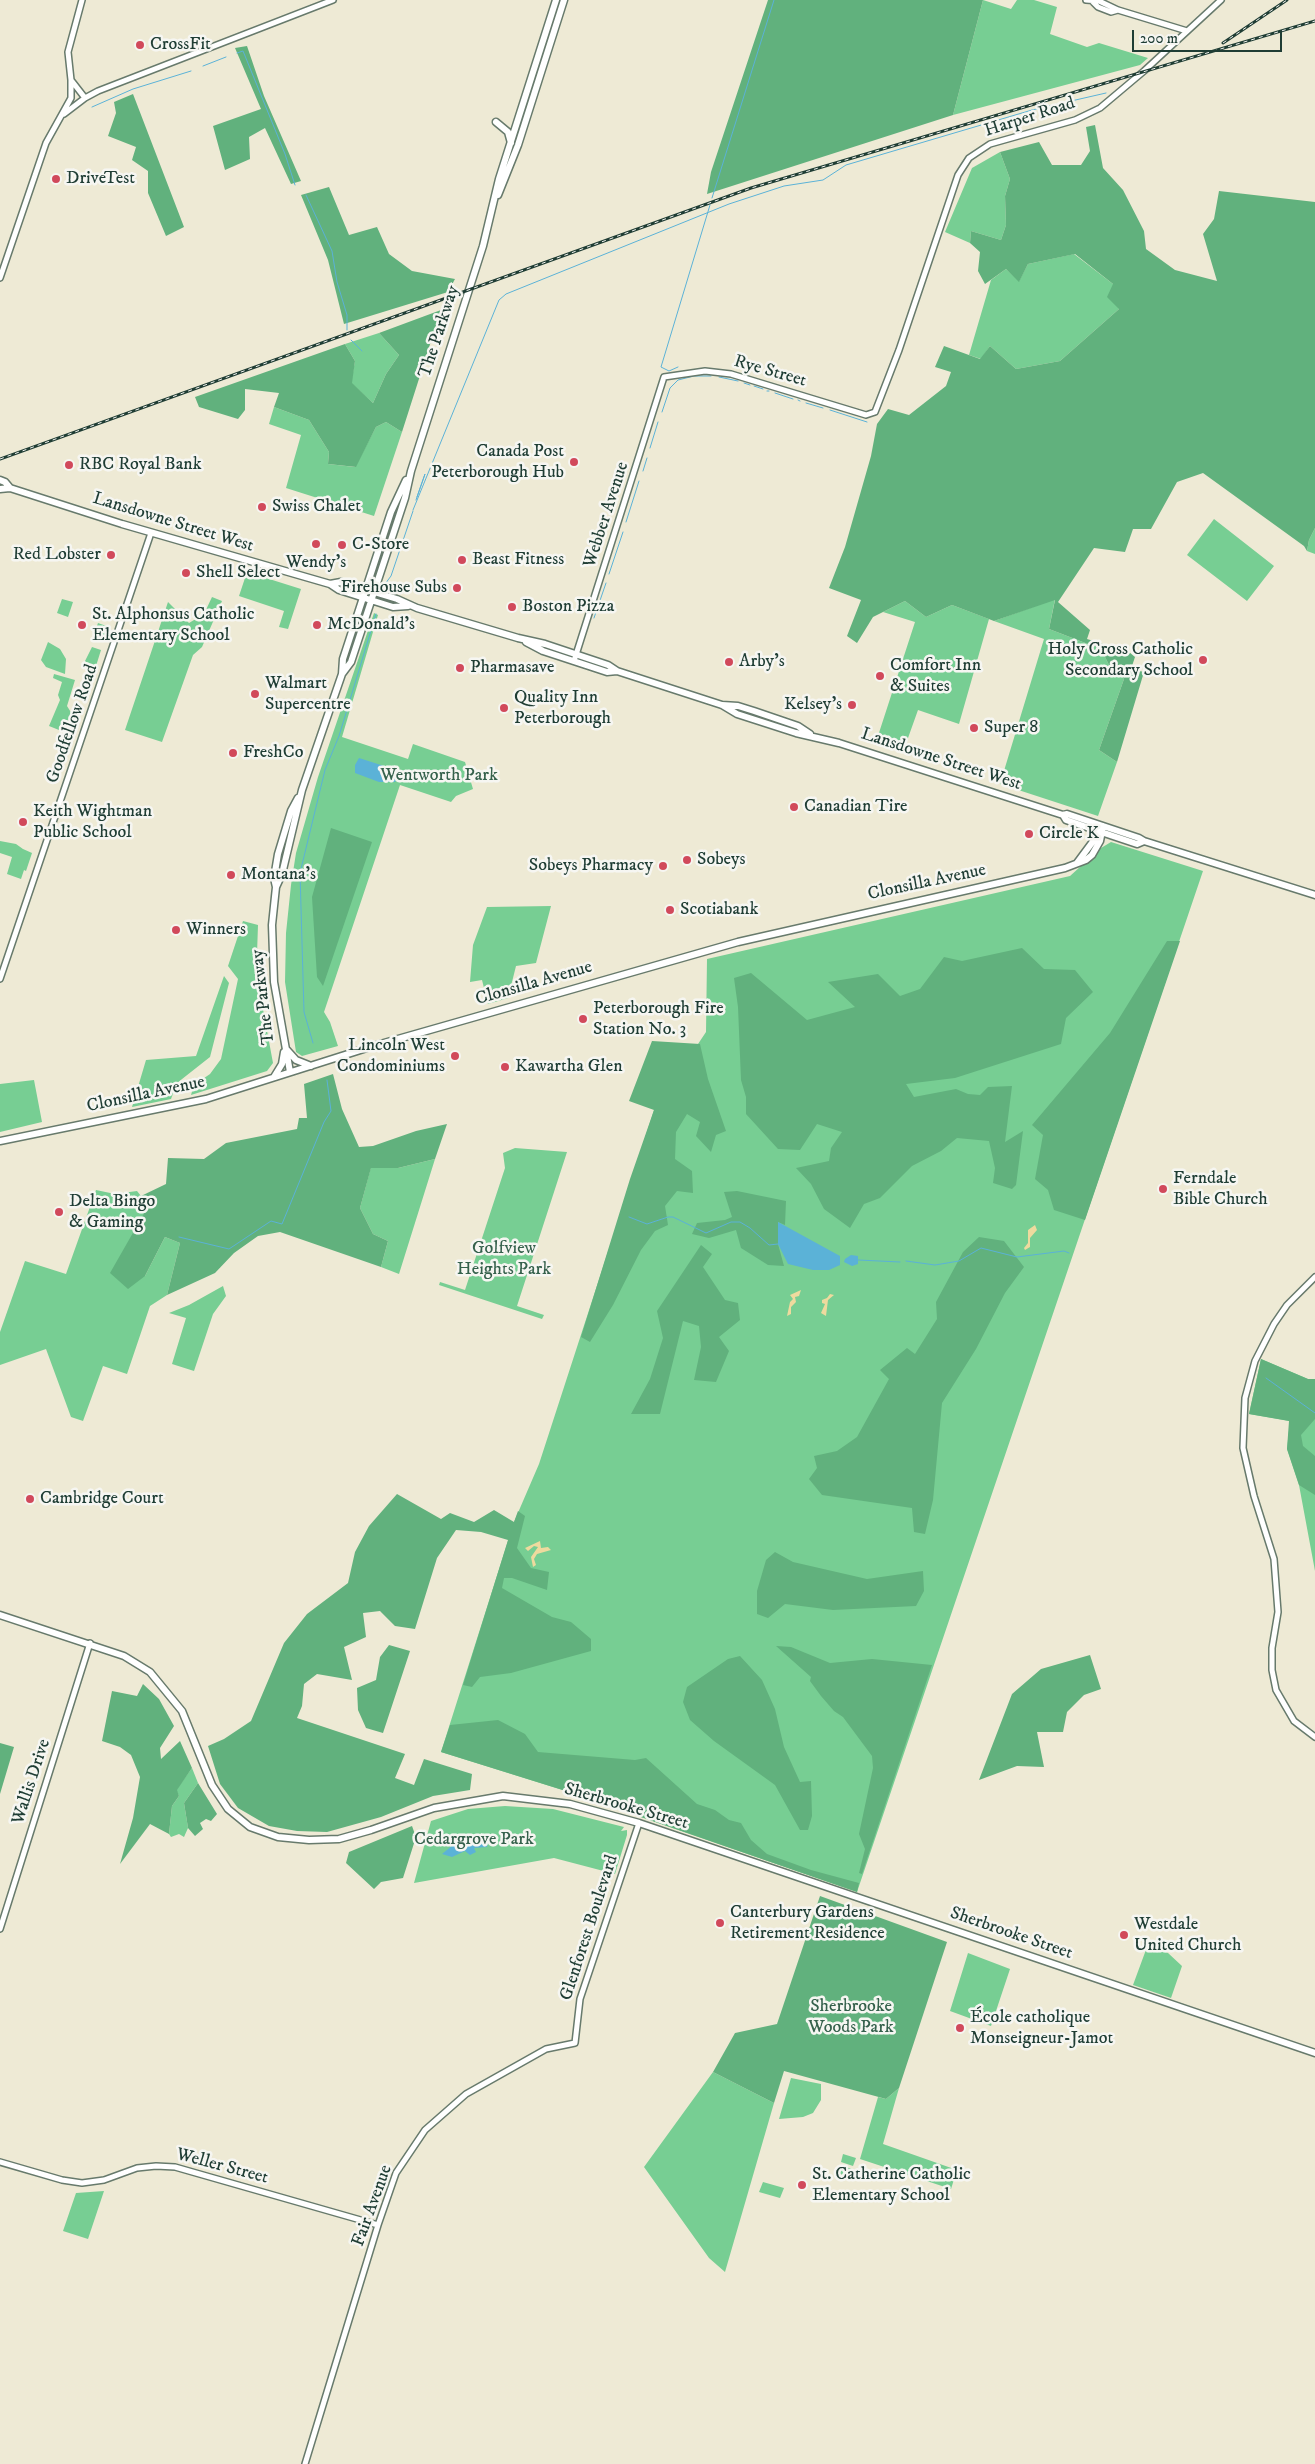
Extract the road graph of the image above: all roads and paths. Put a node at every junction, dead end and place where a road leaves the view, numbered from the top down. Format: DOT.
graph roads {
  1 [pos="82,0"];
  2 [pos="333,0"];
  3 [pos="556,0"];
  4 [pos="564,0"];
  5 [pos="1086,0"];
  6 [pos="1221,0"];
  7 [pos="1187,31"];
  8 [pos="71,80"];
  9 [pos="85,98"];
  10 [pos="64,114"];
  11 [pos="496,122"];
  12 [pos="511,143"];
  13 [pos="496,200"];
  14 [pos="0,278"];
  15 [pos="664,377"];
  16 [pos="866,415"];
  17 [pos="411,471"];
  18 [pos="0,480"];
  19 [pos="10,488"];
  20 [pos="0,489"];
  21 [pos="151,533"];
  22 [pos="330,584"];
  23 [pos="366,590"];
  24 [pos="374,592"];
  25 [pos="363,598"];
  26 [pos="371,600"];
  27 [pos="409,606"];
  28 [pos="575,658"];
  29 [pos="342,674"];
  30 [pos="1102,829"];
  31 [pos="1315,895"];
  32 [pos="0,979"];
  33 [pos="284,1043"];
  34 [pos="312,1066"];
  35 [pos="290,1072"];
  36 [pos="273,1078"];
  37 [pos="0,1141"];
  38 [pos="1315,1277"];
  39 [pos="0,1615"];
  40 [pos="90,1644"];
  41 [pos="1315,1737"];
  42 [pos="639,1823"];
  43 [pos="0,1929"];
  44 [pos="575,2043"];
  45 [pos="1315,2054"];
  46 [pos="0,2162"];
  47 [pos="378,2225"];
  48 [pos="305,2464"];
  1 -- 8 [label="street"];
  2 -- 9 [label="street"];
  3 -- 12 [label="main road, The Parkway"];
  4 -- 13 [label="main road, The Parkway"];
  5 -- 7 [label="street"];
  6 -- 7 [label="street, Harper Road"];
  7 -- 16 [label="street, Harper Road"];
  8 -- 9 [label="street"];
  8 -- 10 [label="street"];
  9 -- 10 [label="street"];
  10 -- 14 [label="street"];
  11 -- 12 [label="main road"];
  12 -- 13 [label="main road, The Parkway"];
  13 -- 17 [label="main road, The Parkway"];
  15 -- 16 [label="street, Rye Street"];
  15 -- 28 [label="street, Webber Avenue"];
  17 -- 23 [label="main road, The Parkway"];
  17 -- 24 [label="main road, The Parkway"];
  18 -- 19 [label="main road, Lansdowne Street West"];
  19 -- 20 [label="main road, Lansdowne Street West"];
  19 -- 21 [label="main road, Lansdowne Street West"];
  21 -- 22 [label="main road, Lansdowne Street West"];
  21 -- 32 [label="street, Goodfellow Road"];
  22 -- 23 [label="main road, Lansdowne Street West"];
  22 -- 25 [label="main road, Lansdowne Street West"];
  23 -- 24 [label="main road, Lansdowne Street West"];
  23 -- 25 [label="main road, The Parkway"];
  24 -- 26 [label="main road, The Parkway"];
  24 -- 27 [label="main road, Lansdowne Street West"];
  25 -- 26 [label="main road, Lansdowne Street West"];
  25 -- 29 [label="main road, The Parkway"];
  26 -- 27 [label="main road, Lansdowne Street West"];
  26 -- 29 [label="main road, The Parkway"];
  27 -- 28 [label="main road, Lansdowne Street West"];
  28 -- 30 [label="main road, Lansdowne Street West"];
  29 -- 33 [label="main road, The Parkway"];
  30 -- 31 [label="main road, Lansdowne Street West"];
  30 -- 34 [label="main road, Clonsilla Avenue"];
  33 -- 34 [label="main road"];
  33 -- 35 [label="main road, The Parkway"];
  33 -- 36 [label="main road"];
  34 -- 35 [label="main road, Clonsilla Avenue"];
  35 -- 36 [label="main road, Clonsilla Avenue"];
  36 -- 37 [label="main road, Clonsilla Avenue"];
  38 -- 41 [label="street"];
  39 -- 40 [label="main road, Sherbrooke Street"];
  40 -- 42 [label="main road, Sherbrooke Street"];
  40 -- 43 [label="street, Wallis Drive"];
  42 -- 44 [label="street, Glenforest Boulevard"];
  42 -- 45 [label="main road, Sherbrooke Street"];
  44 -- 47 [label="street, Fair Avenue"];
  46 -- 47 [label="street, Weller Street"];
  47 -- 48 [label="street, Fair Avenue"];
}
